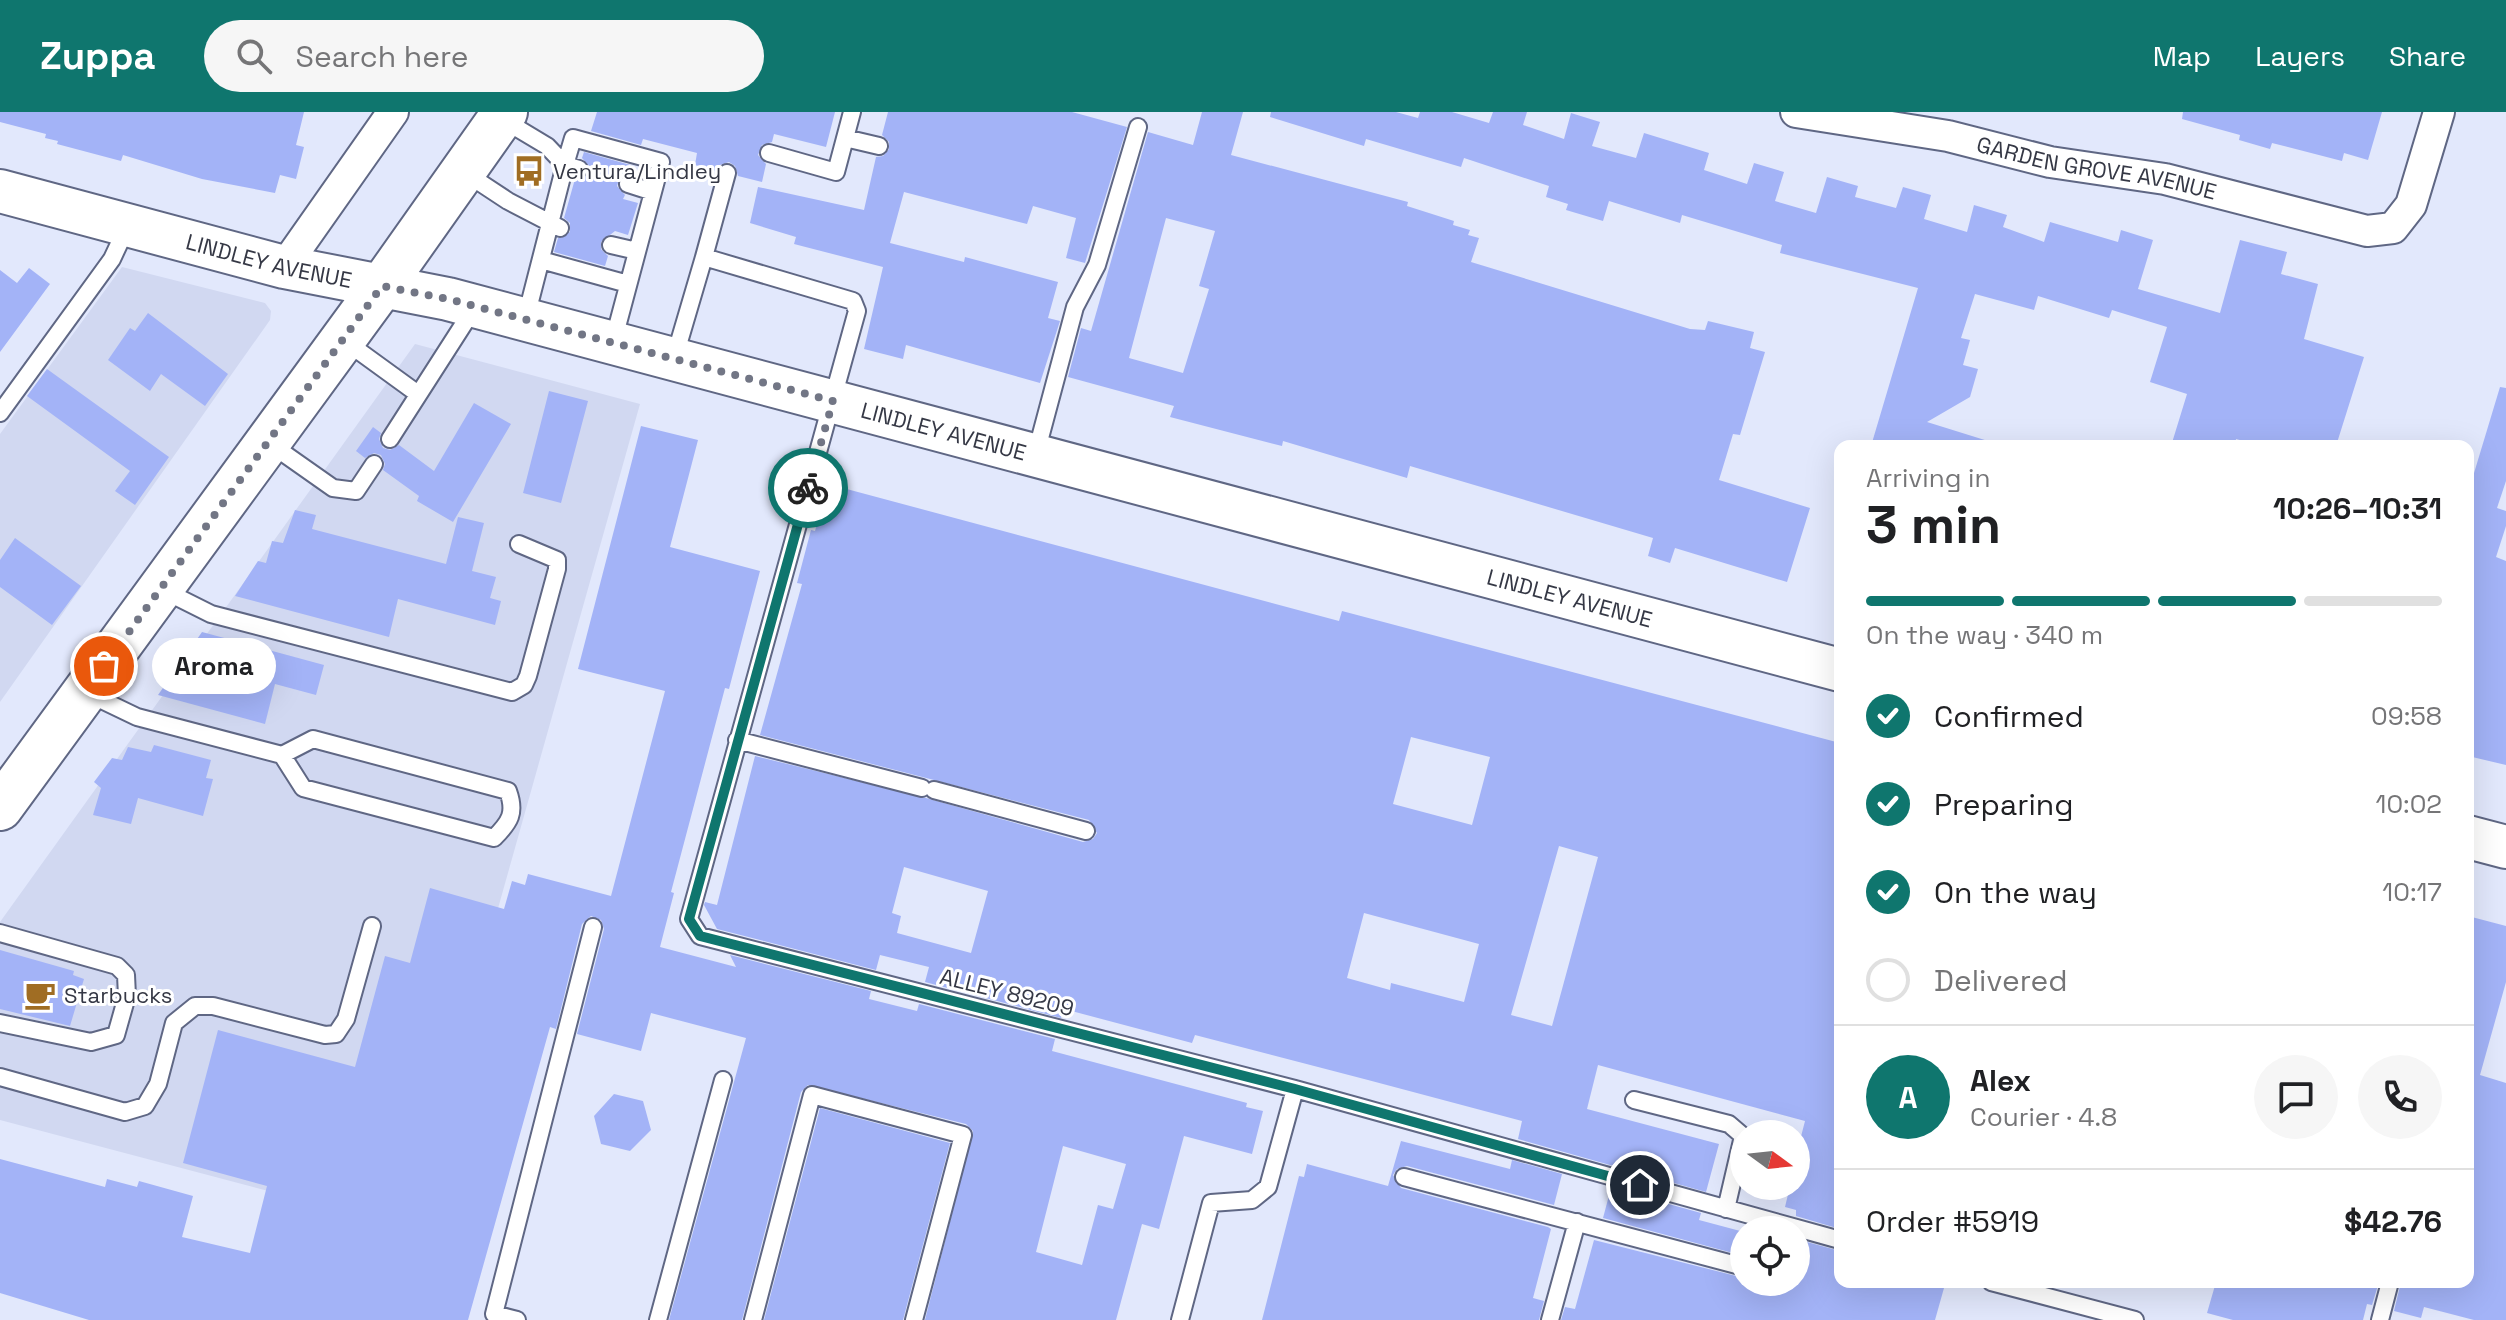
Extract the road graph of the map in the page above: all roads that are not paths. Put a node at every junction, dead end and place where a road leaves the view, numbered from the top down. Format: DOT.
graph roads {
  1 [pos="393,112"];
  2 [pos="852,112"];
  3 [pos="1796,112"];
  4 [pos="2439,112"];
  5 [pos="502,115"];
  6 [pos="1138,127"];
  7 [pos="845,138"];
  8 [pos="879,146"];
  9 [pos="769,153"];
  10 [pos="572,167"];
  11 [pos="463,171"];
  12 [pos="727,173"];
  13 [pos="628,184"];
  14 [pos="0,191"];
  15 [pos="653,192"];
  16 [pos="127,225"];
  17 [pos="555,226"];
  18 [pos="611,245"];
  19 [pos="637,251"];
  20 [pos="704,257"];
  21 [pos="541,260"];
  22 [pos="284,267"];
  23 [pos="628,284"];
  24 [pos="382,286"];
  25 [pos="475,306"];
  26 [pos="525,320"];
  27 [pos="342,338"];
  28 [pos="612,343"];
  29 [pos="673,359"];
  30 [pos="418,394"];
  31 [pos="833,401"];
  32 [pos="0,413"];
  33 [pos="390,439"];
  34 [pos="266,441"];
  35 [pos="1036,455"];
  36 [pos="374,464"];
  37 [pos="519,544"];
  38 [pos="160,588"];
  39 [pos="1834,668"];
  40 [pos="86,692"];
  41 [pos="737,740"];
  42 [pos="282,755"];
  43 [pos="0,808"];
  44 [pos="1086,831"];
  45 [pos="2474,839"];
  46 [pos="2506,847"];
  47 [pos="372,926"];
  48 [pos="593,927"];
  49 [pos="0,933"];
  50 [pos="0,1023"];
  51 [pos="0,1077"];
  52 [pos="723,1080"];
  53 [pos="1295,1089"];
  54 [pos="1634,1100"];
  55 [pos="1404,1177"];
  56 [pos="1726,1209"];
  57 [pos="1577,1222"];
  58 [pos="1834,1238"];
  59 [pos="1730,1263"];
  60 [pos="2011,1288"];
  61 [pos="2388,1288"];
  62 [pos="2105,1316"];
  63 [pos="517,1320"];
  64 [pos="658,1320"];
  65 [pos="753,1320"];
  66 [pos="914,1320"];
  67 [pos="1180,1320"];
  68 [pos="1550,1320"];
  69 [pos="2135,1320"];
  70 [pos="2380,1320"];
  1 -- 22 [label="street"];
  2 -- 7 [label="lane"];
  3 -- 4 [label="street, GARDEN GROVE AVENUE"];
  5 -- 10 [label="lane"];
  5 -- 11 [label="main road"];
  6 -- 35 [label="lane"];
  7 -- 8 [label="lane"];
  7 -- 9 [label="lane"];
  10 -- 15 [label="lane"];
  10 -- 17 [label="lane"];
  11 -- 17 [label="lane"];
  11 -- 24 [label="main road"];
  12 -- 20 [label="lane"];
  13 -- 15 [label="lane"];
  14 -- 16 [label="main road, LINDLEY AVENUE"];
  15 -- 19 [label="lane"];
  16 -- 22 [label="main road, LINDLEY AVENUE"];
  16 -- 32 [label="lane"];
  17 -- 21 [label="lane"];
  18 -- 19 [label="lane"];
  19 -- 23 [label="lane"];
  20 -- 29 [label="lane"];
  20 -- 31 [label="lane, ALLEY 89209"];
  21 -- 23 [label="lane"];
  21 -- 26 [label="lane"];
  22 -- 24 [label="main road, LINDLEY AVENUE"];
  23 -- 28 [label="lane"];
  24 -- 25 [label="main road, LINDLEY AVENUE"];
  24 -- 27 [label="main road"];
  25 -- 26 [label="main road, LINDLEY AVENUE"];
  25 -- 30 [label="lane"];
  26 -- 28 [label="main road, LINDLEY AVENUE"];
  27 -- 30 [label="lane"];
  27 -- 34 [label="main road"];
  28 -- 29 [label="main road, LINDLEY AVENUE"];
  29 -- 31 [label="main road, LINDLEY AVENUE"];
  30 -- 33 [label="lane"];
  31 -- 35 [label="main road, LINDLEY AVENUE"];
  31 -- 41 [label="lane, ALLEY 89209"];
  34 -- 36 [label="lane"];
  34 -- 38 [label="main road"];
  35 -- 39 [label="main road, LINDLEY AVENUE"];
  37 -- 38 [label="lane"];
  38 -- 40 [label="main road"];
  40 -- 42 [label="lane"];
  40 -- 43 [label="main road"];
  41 -- 44 [label="lane"];
  41 -- 53 [label="lane, ALLEY 89209"];
  42 -- 42 [label="lane"];
  45 -- 46 [label="main road"];
  47 -- 51 [label="lane"];
  48 -- 63 [label="lane"];
  49 -- 50 [label="lane"];
  52 -- 64 [label="lane"];
  53 -- 56 [label="lane, ALLEY 89209"];
  53 -- 67 [label="lane"];
  54 -- 56 [label="lane"];
  55 -- 57 [label="lane"];
  56 -- 58 [label="lane, ALLEY 89209"];
  57 -- 59 [label="lane"];
  57 -- 68 [label="lane"];
  60 -- 62 [label="lane"];
  61 -- 70 [label="lane"];
  62 -- 69 [label="lane"];
  65 -- 66 [label="lane"];
}
